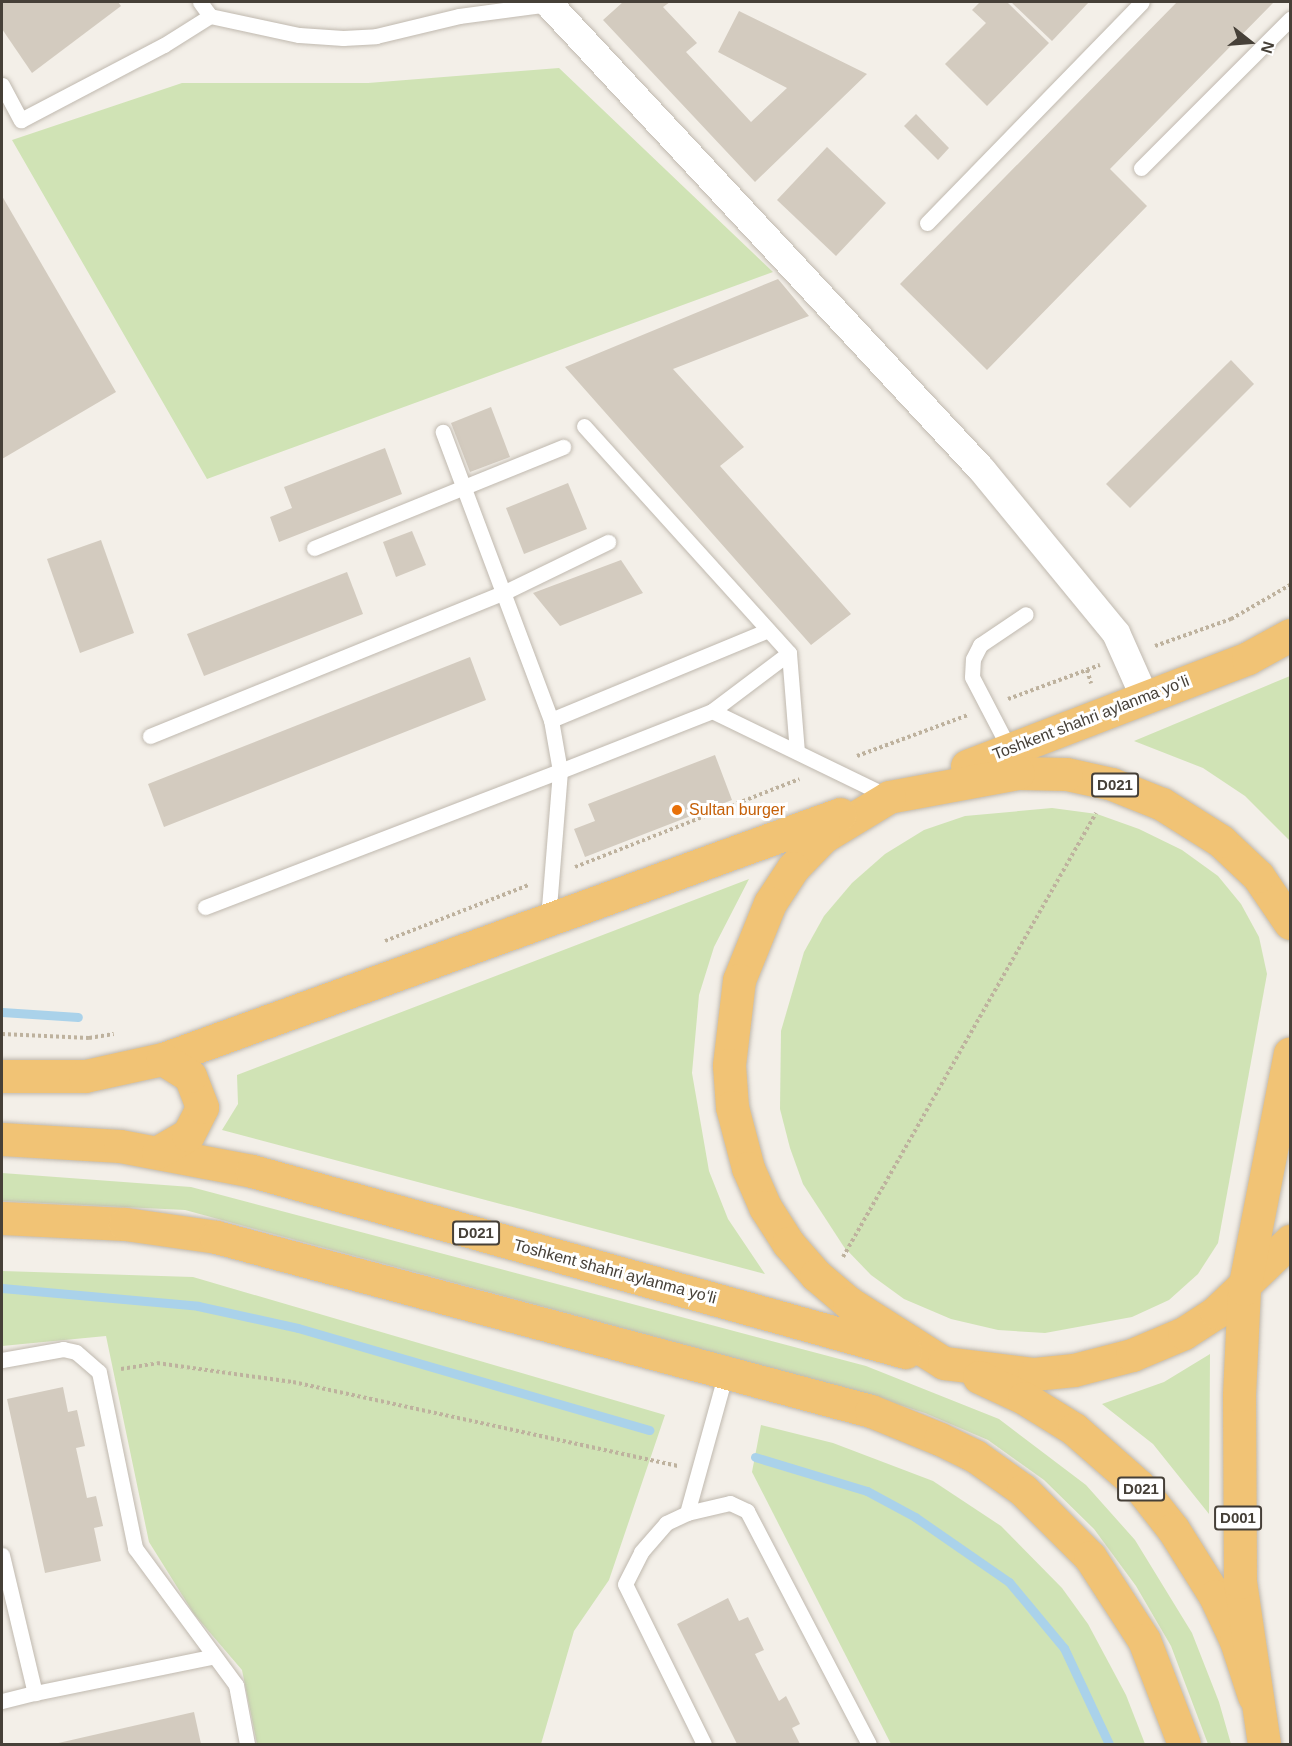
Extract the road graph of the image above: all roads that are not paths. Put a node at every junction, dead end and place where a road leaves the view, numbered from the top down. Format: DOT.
graph roads {
  1 [pos="200,2"];
  2 [pos="1142,2"];
  3 [pos="550,3"];
  4 [pos="210,16"];
  5 [pos="1290,19"];
  6 [pos="2,85"];
  7 [pos="1141,168"];
  8 [pos="927,223"];
  9 [pos="584,426"];
  10 [pos="443,432"];
  11 [pos="563,447"];
  12 [pos="464,488"];
  13 [pos="608,542"];
  14 [pos="314,548"];
  15 [pos="503,593"];
  16 [pos="1026,614"];
  17 [pos="768,630"];
  18 [pos="1290,635"];
  19 [pos="789,653"];
  20 [pos="1144,696"];
  21 [pos="712,711"];
  22 [pos="551,720"];
  23 [pos="150,736"];
  24 [pos="1010,750"];
  25 [pos="797,752"];
  26 [pos="560,771"];
  27 [pos="889,797"];
  28 [pos="205,907"];
  29 [pos="548,920"];
  30 [pos="1290,923"];
  31 [pos="1290,1053"];
  32 [pos="163,1059"];
  33 [pos="2,1076"];
  34 [pos="2,1139"];
  35 [pos="158,1152"];
  36 [pos="2,1218"];
  37 [pos="1290,1242"];
  38 [pos="1244,1289"];
  39 [pos="2,1360"];
  40 [pos="944,1363"];
  41 [pos="726,1372"];
  42 [pos="687,1513"];
  43 [pos="2,1555"];
  44 [pos="211,1657"];
  45 [pos="35,1693"];
  46 [pos="1254,1696"];
  47 [pos="2,1701"];
  48 [pos="247,1744"];
  49 [pos="704,1744"];
  50 [pos="868,1744"];
  51 [pos="1184,1744"];
  52 [pos="1264,1744"];
  1 -- 4 [label="lane"];
  2 -- 8 [label="lane"];
  3 -- 4 [label="lane"];
  3 -- 20 [label="street"];
  4 -- 6 [label="lane"];
  5 -- 7 [label="lane"];
  9 -- 17 [label="lane"];
  10 -- 12 [label="lane"];
  11 -- 12 [label="lane"];
  12 -- 14 [label="lane"];
  12 -- 15 [label="lane"];
  13 -- 15 [label="lane"];
  15 -- 22 [label="lane"];
  15 -- 23 [label="lane"];
  16 -- 24 [label="lane"];
  17 -- 19 [label="lane"];
  17 -- 22 [label="lane"];
  18 -- 20 [label="highway, Toshkent shahri aylanma yoʻli / D021"];
  19 -- 21 [label="lane"];
  19 -- 25 [label="lane"];
  20 -- 24 [label="highway, Toshkent shahri aylanma yoʻli / D021"];
  21 -- 25 [label="lane"];
  21 -- 26 [label="lane"];
  22 -- 26 [label="lane"];
  24 -- 27 [label="highway, Toshkent shahri aylanma yoʻli / D021"];
  25 -- 27 [label="lane"];
  26 -- 28 [label="lane"];
  26 -- 29 [label="lane"];
  27 -- 29 [label="highway, Toshkent shahri aylanma yoʻli / D021"];
  27 -- 30 [label="highway, Toshkent shahri aylanma yoʻli / D021"];
  27 -- 40 [label="highway, Toshkent shahri aylanma yoʻli / D021"];
  29 -- 32 [label="highway, Toshkent shahri aylanma yoʻli / D021"];
  31 -- 38 [label="highway, D001"];
  32 -- 33 [label="highway, Toshkent shahri aylanma yoʻli / D021"];
  32 -- 35 [label="highway"];
  34 -- 35 [label="highway, Toshkent shahri aylanma yoʻli / D021"];
  35 -- 40 [label="highway, Toshkent shahri aylanma yoʻli / D021"];
  36 -- 41 [label="highway"];
  37 -- 38 [label="highway, Toshkent shahri aylanma yoʻli / D021"];
  38 -- 40 [label="highway, Toshkent shahri aylanma yoʻli / D021"];
  38 -- 46 [label="highway, D001"];
  39 -- 44 [label="lane"];
  40 -- 46 [label="highway, Toshkent shahri aylanma yoʻli / D021"];
  41 -- 42 [label="lane"];
  41 -- 51 [label="highway"];
  42 -- 49 [label="lane"];
  42 -- 50 [label="lane"];
  43 -- 45 [label="lane"];
  44 -- 45 [label="lane"];
  44 -- 48 [label="lane"];
  45 -- 47 [label="lane"];
  46 -- 52 [label="highway, D001"];
}
